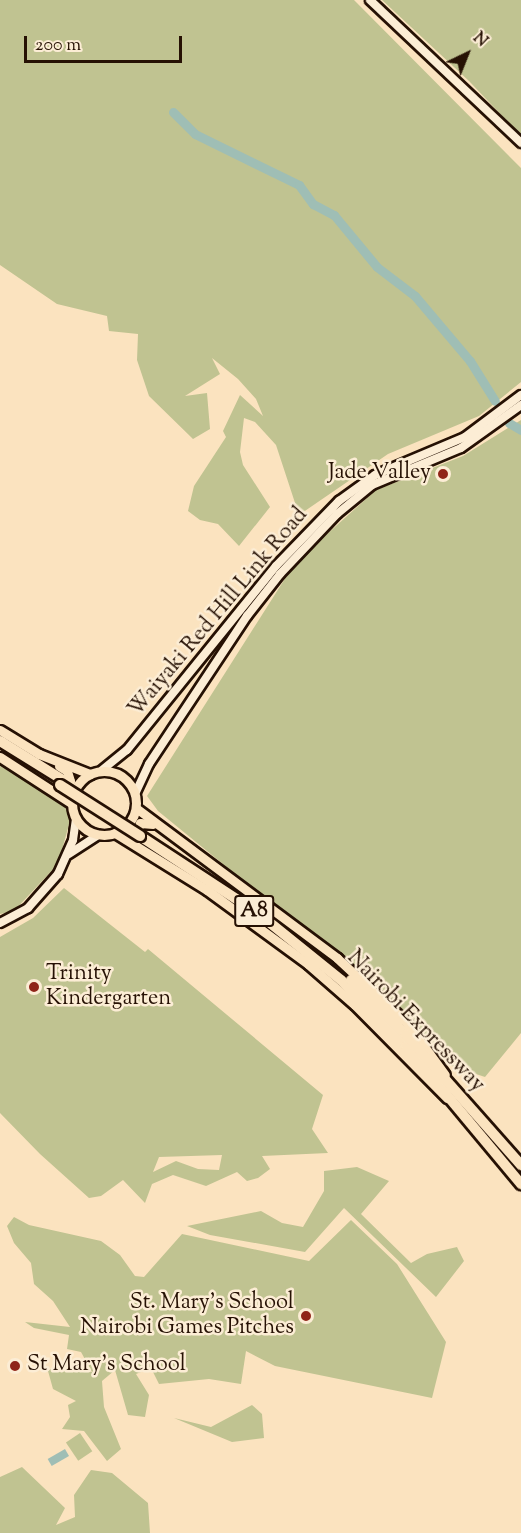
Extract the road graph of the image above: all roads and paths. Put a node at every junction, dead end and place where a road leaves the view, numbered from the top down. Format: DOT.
graph roads {
  1 [pos="370,0"];
  2 [pos="521,143"];
  3 [pos="521,395"];
  4 [pos="521,405"];
  5 [pos="203,656"];
  6 [pos="216,659"];
  7 [pos="0,730"];
  8 [pos="0,741"];
  9 [pos="0,749"];
  10 [pos="39,754"];
  11 [pos="0,757"];
  12 [pos="102,770"];
  13 [pos="90,774"];
  14 [pos="57,788"];
  15 [pos="135,794"];
  16 [pos="71,803"];
  17 [pos="136,808"];
  18 [pos="76,819"];
  19 [pos="155,825"];
  20 [pos="116,833"];
  21 [pos="98,835"];
  22 [pos="144,849"];
  23 [pos="68,854"];
  24 [pos="0,923"];
  25 [pos="361,994"];
  26 [pos="449,1083"];
  27 [pos="456,1103"];
  28 [pos="521,1165"];
  29 [pos="521,1184"];
  1 -- 2 [label="main road"];
  3 -- 5 [label="main road, Waiyaki Red Hill Link Road"];
  4 -- 6 [label="main road, Waiyaki Red Hill Link Road"];
  5 -- 6 [label="main road"];
  5 -- 12 [label="main road, Waiyaki Red Hill Link Road"];
  6 -- 15 [label="main road, Waiyaki Red Hill Link Road"];
  7 -- 10 [label="main road"];
  8 -- 25 [label="highway, Nairobi Expressway / A8"];
  9 -- 14 [label="highway, A8"];
  10 -- 13 [label="main road"];
  10 -- 14 [label="main road"];
  11 -- 14 [label="main road, A8"];
  12 -- 13 [label="main road"];
  12 -- 15 [label="main road"];
  13 -- 16 [label="main road"];
  14 -- 16 [label="main road, A8"];
  14 -- 25 [label="highway, Nairobi Expressway / A8, bridge"];
  15 -- 17 [label="main road"];
  16 -- 18 [label="main road"];
  17 -- 19 [label="main road"];
  17 -- 20 [label="main road"];
  18 -- 21 [label="main road"];
  18 -- 23 [label="main road"];
  19 -- 22 [label="main road"];
  19 -- 26 [label="main road"];
  20 -- 21 [label="main road"];
  20 -- 22 [label="main road, A8"];
  21 -- 23 [label="main road"];
  22 -- 27 [label="main road, A8"];
  23 -- 24 [label="main road"];
  25 -- 26 [label="highway, Nairobi Expressway / A8"];
  25 -- 27 [label="highway, Nairobi Expressway / A8"];
  26 -- 28 [label="highway, Nairobi Expressway / A8"];
  27 -- 29 [label="highway, Nairobi Expressway / A8"];
}
